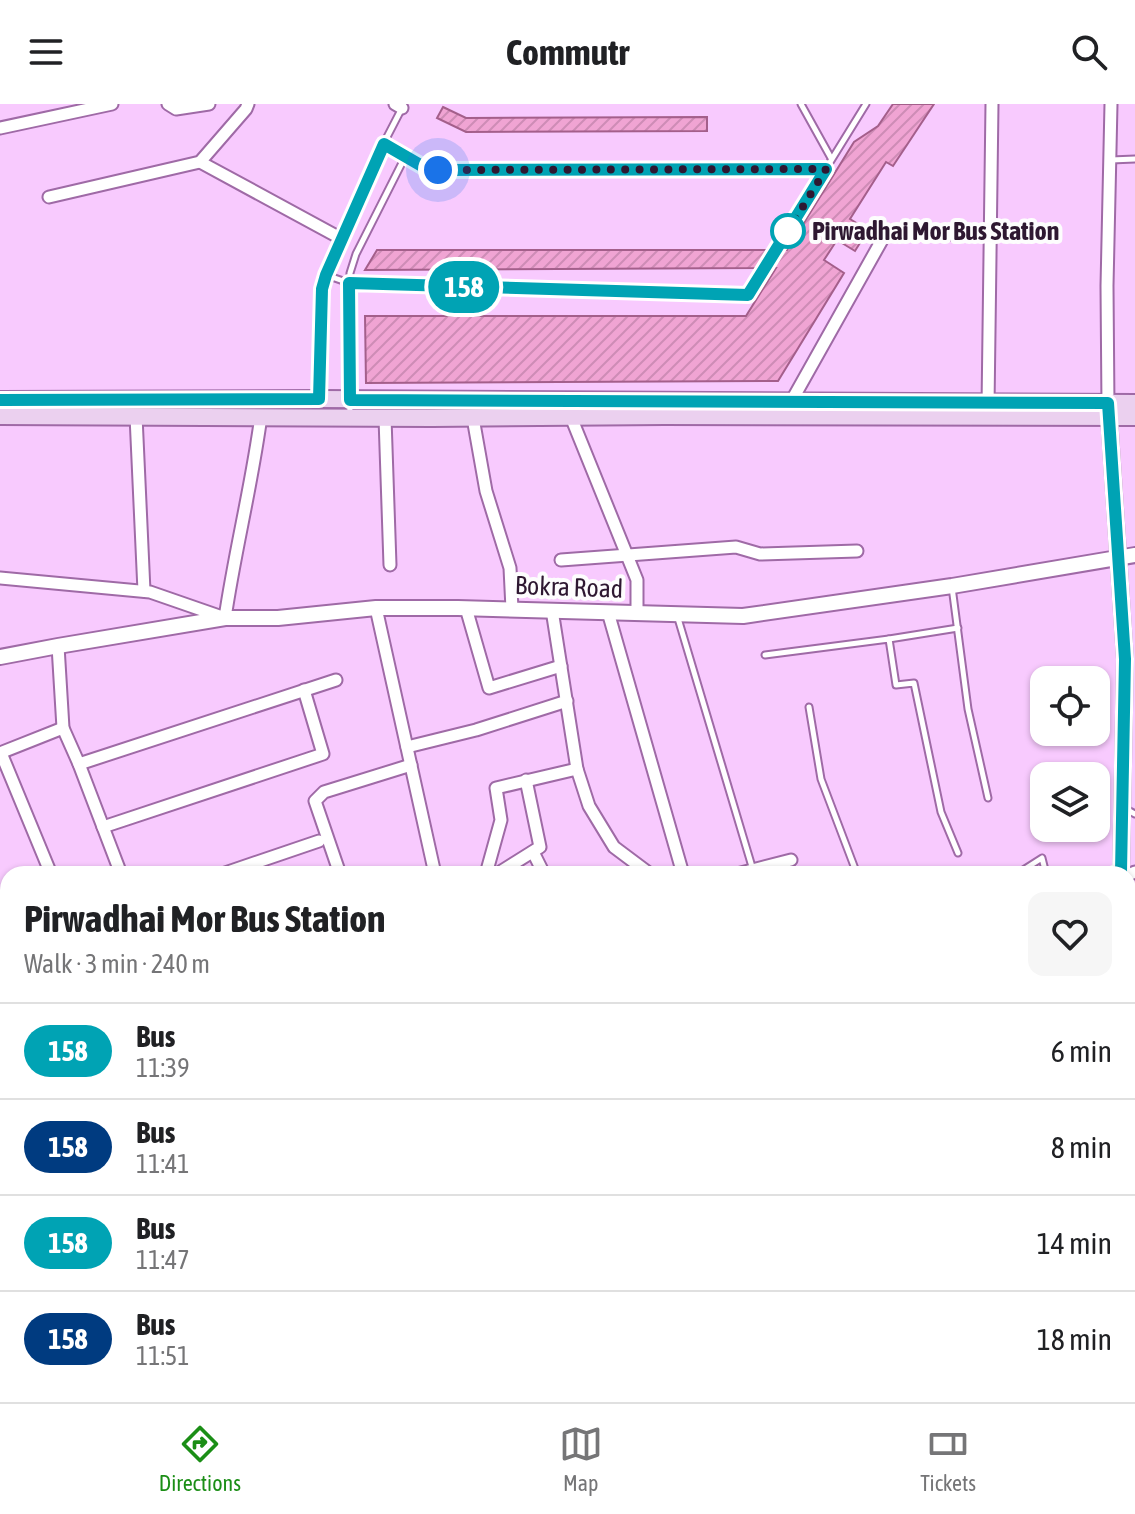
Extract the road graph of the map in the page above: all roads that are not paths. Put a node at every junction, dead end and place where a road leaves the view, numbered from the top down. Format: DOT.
graph roads {
  1 [pos="41,104"];
  2 [pos="168,104"];
  3 [pos="209,104"];
  4 [pos="248,104"];
  5 [pos="801,104"];
  6 [pos="866,104"];
  7 [pos="992,104"];
  8 [pos="1111,104"];
  9 [pos="106,105"];
  10 [pos="401,105"];
  11 [pos="44,119"];
  12 [pos="0,128"];
  13 [pos="384,144"];
  14 [pos="405,157"];
  15 [pos="832,159"];
  16 [pos="1135,159"];
  17 [pos="1110,160"];
  18 [pos="200,162"];
  19 [pos="826,169"];
  20 [pos="49,197"];
  21 [pos="991,236"];
  22 [pos="342,239"];
  23 [pos="326,275"];
  24 [pos="349,283"];
  25 [pos="319,399"];
  26 [pos="0,400"];
  27 [pos="791,402"];
  28 [pos="1135,403"];
  29 [pos="350,409"];
  30 [pos="988,409"];
  31 [pos="1109,410"];
  32 [pos="0,416"];
  33 [pos="136,416"];
  34 [pos="261,416"];
  35 [pos="318,417"];
  36 [pos="571,417"];
  37 [pos="1135,417"];
  38 [pos="385,418"];
  39 [pos="473,418"];
  40 [pos="857,551"];
  41 [pos="626,554"];
  42 [pos="1135,555"];
  43 [pos="1119,556"];
  44 [pos="561,560"];
  45 [pos="390,565"];
  46 [pos="0,578"];
  47 [pos="952,586"];
  48 [pos="144,591"];
  49 [pos="376,608"];
  50 [pos="466,608"];
  51 [pos="512,609"];
  52 [pos="552,610"];
  53 [pos="608,612"];
  54 [pos="637,613"];
  55 [pos="676,614"];
  56 [pos="225,618"];
  57 [pos="958,628"];
  58 [pos="1129,635"];
  59 [pos="889,639"];
  60 [pos="58,646"];
  61 [pos="765,655"];
  62 [pos="0,657"];
  63 [pos="561,666"];
  64 [pos="336,680"];
  65 [pos="304,690"];
  66 [pos="1130,699"];
  67 [pos="567,701"];
  68 [pos="809,707"];
  69 [pos="63,728"];
  70 [pos="407,747"];
  71 [pos="0,753"];
  72 [pos="79,764"];
  73 [pos="411,765"];
  74 [pos="577,769"];
  75 [pos="526,780"];
  76 [pos="988,798"];
  77 [pos="1129,811"];
  78 [pos="103,827"];
  79 [pos="319,841"];
  80 [pos="533,852"];
  81 [pos="958,853"];
  82 [pos="791,860"];
  83 [pos="48,866"];
  84 [pos="118,866"];
  85 [pos="246,866"];
  86 [pos="337,866"];
  87 [pos="433,866"];
  88 [pos="488,866"];
  89 [pos="510,866"];
  90 [pos="540,866"];
  91 [pos="639,866"];
  92 [pos="681,866"];
  93 [pos="752,866"];
  94 [pos="768,866"];
  95 [pos="854,866"];
  96 [pos="1030,866"];
  97 [pos="1044,866"];
  98 [pos="1125,866"];
  1 -- 11 [label="street"];
  2 -- 3 [label="street"];
  4 -- 18 [label="street"];
  5 -- 15 [label="lane"];
  6 -- 15 [label="lane"];
  7 -- 21 [label="street"];
  8 -- 17 [label="street"];
  9 -- 11 [label="street"];
  10 -- 13 [label="lane"];
  11 -- 12 [label="street"];
  13 -- 14 [label="lane"];
  13 -- 22 [label="lane"];
  14 -- 19 [label="lane"];
  14 -- 24 [label="lane"];
  15 -- 19 [label="lane"];
  16 -- 17 [label="lane"];
  17 -- 31 [label="street"];
  18 -- 20 [label="street"];
  18 -- 22 [label="street"];
  19 -- 24 [label="lane"];
  21 -- 27 [label="street"];
  21 -- 30 [label="street"];
  22 -- 23 [label="lane"];
  23 -- 24 [label="lane"];
  23 -- 25 [label="lane"];
  24 -- 29 [label="lane"];
  25 -- 26 [label="main road"];
  25 -- 29 [label="main road"];
  25 -- 35 [label="lane"];
  27 -- 29 [label="main road"];
  27 -- 30 [label="main road"];
  28 -- 31 [label="main road"];
  29 -- 35 [label="main road"];
  29 -- 38 [label="main road"];
  30 -- 31 [label="main road"];
  30 -- 36 [label="main road"];
  31 -- 37 [label="main road"];
  31 -- 43 [label="street"];
  32 -- 33 [label="main road"];
  33 -- 34 [label="main road"];
  33 -- 48 [label="street"];
  34 -- 35 [label="main road"];
  34 -- 56 [label="street"];
  36 -- 39 [label="main road"];
  36 -- 41 [label="street"];
  38 -- 39 [label="main road"];
  38 -- 45 [label="street"];
  39 -- 51 [label="street"];
  40 -- 41 [label="street"];
  41 -- 44 [label="street"];
  41 -- 54 [label="street"];
  42 -- 43 [label="street, Bokra Road"];
  43 -- 47 [label="street, Bokra Road"];
  43 -- 58 [label="street"];
  46 -- 48 [label="street"];
  47 -- 55 [label="street, Bokra Road"];
  47 -- 57 [label="lane"];
  48 -- 56 [label="street"];
  49 -- 50 [label="street, Bokra Road"];
  49 -- 56 [label="street, Bokra Road"];
  49 -- 70 [label="street"];
  50 -- 51 [label="street, Bokra Road"];
  50 -- 63 [label="street"];
  51 -- 52 [label="street, Bokra Road"];
  52 -- 53 [label="street, Bokra Road"];
  52 -- 63 [label="street"];
  53 -- 54 [label="street, Bokra Road"];
  53 -- 92 [label="street"];
  54 -- 55 [label="street, Bokra Road"];
  55 -- 93 [label="lane"];
  56 -- 60 [label="street, Bokra Road"];
  57 -- 59 [label="lane"];
  57 -- 76 [label="lane"];
  58 -- 66 [label="street"];
  59 -- 61 [label="lane"];
  59 -- 81 [label="lane"];
  60 -- 62 [label="street, Bokra Road"];
  60 -- 69 [label="street"];
  63 -- 67 [label="street"];
  64 -- 65 [label="street"];
  65 -- 72 [label="street"];
  65 -- 78 [label="street"];
  66 -- 77 [label="street"];
  67 -- 70 [label="street"];
  67 -- 74 [label="street"];
  68 -- 95 [label="lane"];
  69 -- 71 [label="street"];
  69 -- 72 [label="street"];
  70 -- 73 [label="street"];
  71 -- 83 [label="street"];
  72 -- 78 [label="street"];
  73 -- 86 [label="street"];
  73 -- 87 [label="street"];
  74 -- 75 [label="street"];
  74 -- 91 [label="street"];
  75 -- 80 [label="street"];
  75 -- 88 [label="street"];
  77 -- 98 [label="street"];
  78 -- 84 [label="street"];
  79 -- 85 [label="street"];
  80 -- 89 [label="street"];
  80 -- 90 [label="street"];
  82 -- 94 [label="street"];
  96 -- 97 [label="lane"];
}
